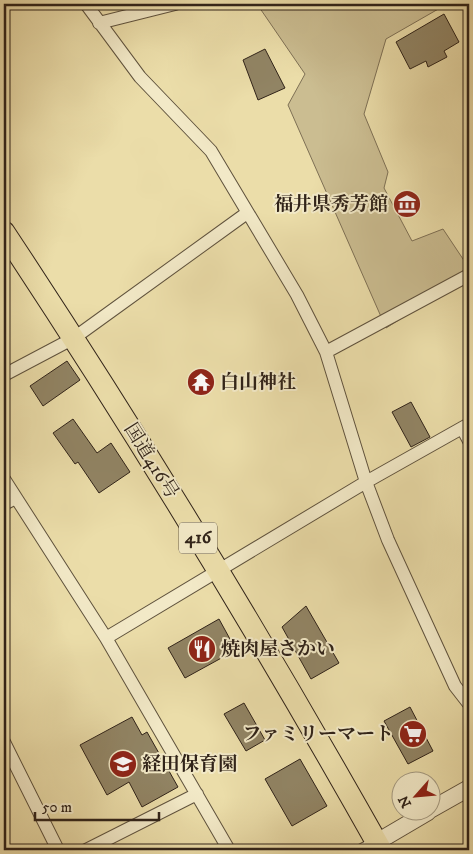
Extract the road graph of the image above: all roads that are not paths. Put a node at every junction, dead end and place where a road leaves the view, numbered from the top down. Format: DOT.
graph roads {
  1 [pos="86,4"];
  2 [pos="175,4"];
  3 [pos="99,23"];
  4 [pos="247,213"];
  5 [pos="4,232"];
  6 [pos="469,275"];
  7 [pos="74,338"];
  8 [pos="326,352"];
  9 [pos="4,375"];
  10 [pos="466,426"];
  11 [pos="469,441"];
  12 [pos="4,479"];
  13 [pos="366,482"];
  14 [pos="16,498"];
  15 [pos="4,504"];
  16 [pos="219,572"];
  17 [pos="106,638"];
  18 [pos="469,704"];
  19 [pos="4,742"];
  20 [pos="8,760"];
  21 [pos="469,788"];
  22 [pos="197,794"];
  23 [pos="440,805"];
  24 [pos="413,822"];
  25 [pos="373,847"];
  26 [pos="58,850"];
  27 [pos="86,850"];
  28 [pos="229,850"];
  1 -- 3 [label="street"];
  2 -- 3 [label="street"];
  3 -- 4 [label="street"];
  4 -- 7 [label="street"];
  4 -- 8 [label="street"];
  5 -- 7 [label="highway, 国道416号 / 416"];
  6 -- 8 [label="street"];
  7 -- 9 [label="street"];
  7 -- 16 [label="highway, 国道416号 / 416"];
  8 -- 13 [label="street"];
  10 -- 11 [label="street"];
  10 -- 13 [label="street"];
  12 -- 14 [label="street"];
  13 -- 16 [label="street"];
  13 -- 18 [label="street"];
  14 -- 15 [label="street"];
  14 -- 17 [label="street"];
  16 -- 17 [label="street"];
  16 -- 25 [label="highway, 国道416号 / 416"];
  17 -- 22 [label="street"];
  19 -- 20 [label="street"];
  20 -- 26 [label="street"];
  21 -- 23 [label="street"];
  22 -- 27 [label="street"];
  22 -- 28 [label="street"];
  24 -- 25 [label="street"];
}
